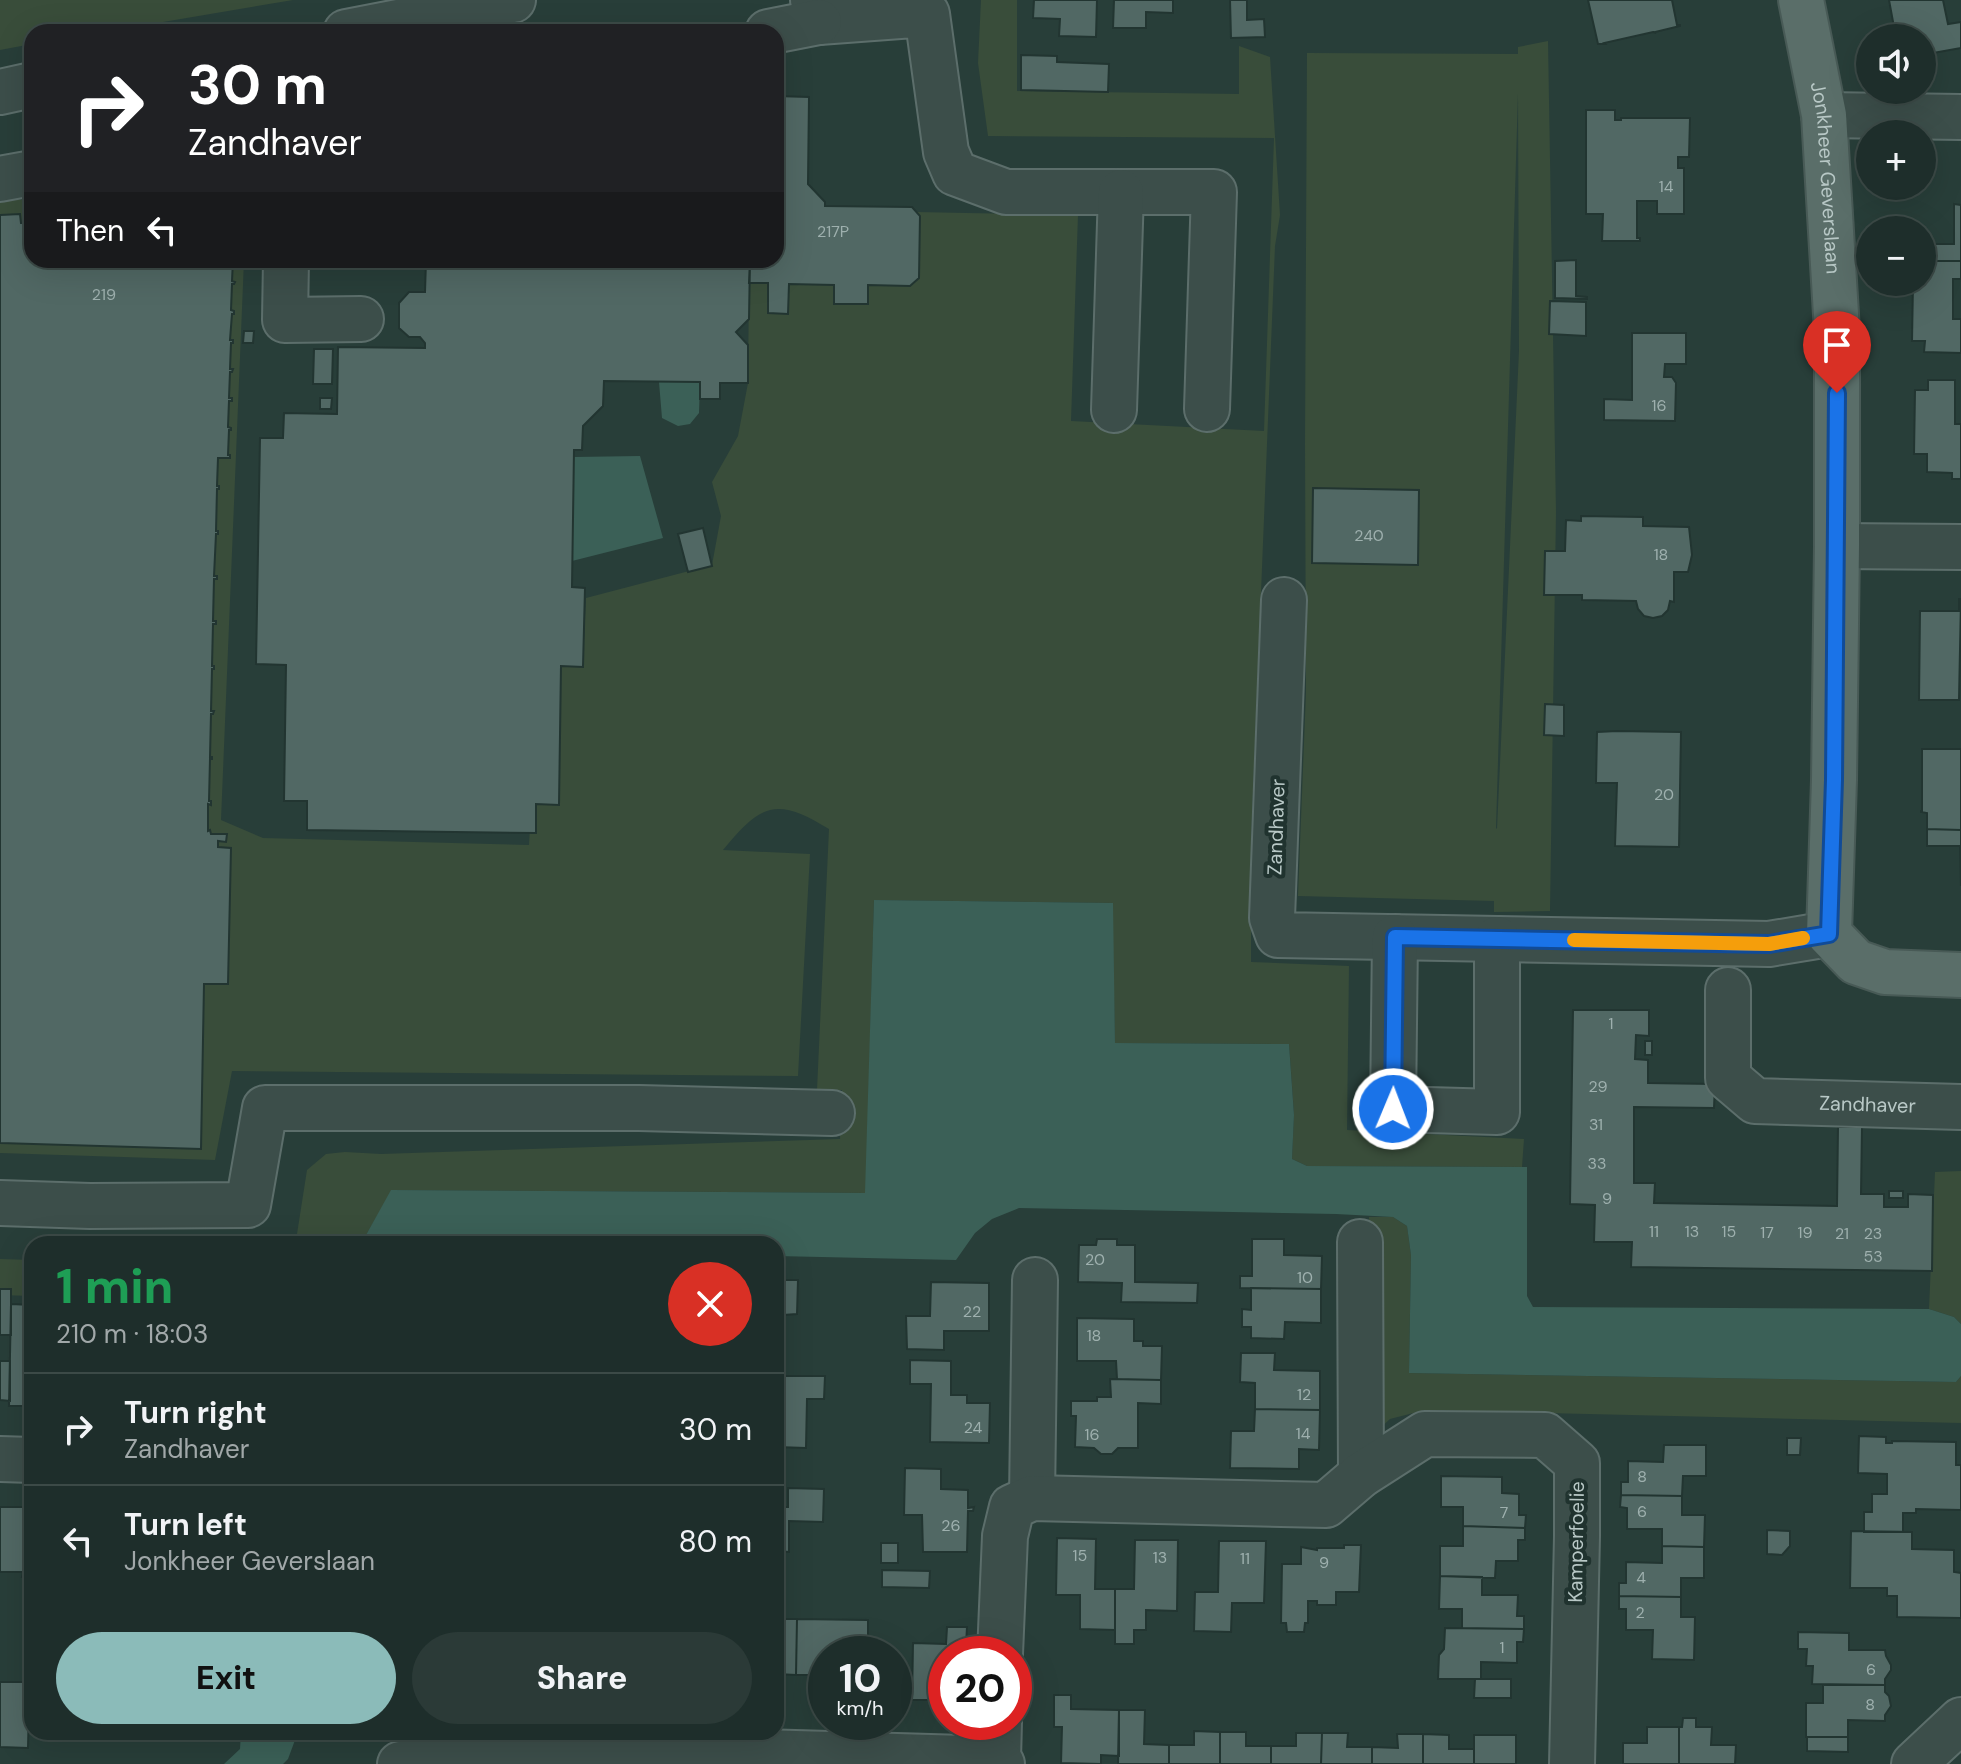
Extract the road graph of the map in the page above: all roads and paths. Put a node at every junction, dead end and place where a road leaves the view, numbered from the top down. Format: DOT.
graph roads {
  1 [pos="513,0"];
  2 [pos="1801,0"];
  3 [pos="816,11"];
  4 [pos="388,24"];
  5 [pos="784,25"];
  6 [pos="24,87"];
  7 [pos="0,92"];
  8 [pos="1824,115"];
  9 [pos="1961,117"];
  10 [pos="24,174"];
  11 [pos="0,179"];
  12 [pos="1121,192"];
  13 [pos="286,268"];
  14 [pos="361,319"];
  15 [pos="1207,409"];
  16 [pos="1114,410"];
  17 [pos="1837,546"];
  18 [pos="1961,547"];
  19 [pos="1284,600"];
  20 [pos="1829,934"];
  21 [pos="1395,937"];
  22 [pos="1497,939"];
  23 [pos="1961,975"];
  24 [pos="1728,990"];
  25 [pos="1961,1107"];
  26 [pos="832,1113"];
  27 [pos="0,1203"];
  28 [pos="1360,1242"];
  29 [pos="1035,1280"];
  30 [pos="0,1459"];
  31 [pos="24,1460"];
  32 [pos="1361,1475"];
  33 [pos="1032,1498"];
  34 [pos="1001,1636"];
  35 [pos="1961,1720"];
  36 [pos="692,1741"];
  37 [pos="1000,1748"];
  38 [pos="757,1758"];
  39 [pos="400,1764"];
  40 [pos="1572,1764"];
  41 [pos="1914,1764"];
  1 -- 4 [label="street"];
  2 -- 8 [label="main road, Jonkheer Geverslaan"];
  3 -- 5 [label="street"];
  3 -- 12 [label="street"];
  6 -- 7 [label="street"];
  8 -- 9 [label="street"];
  8 -- 17 [label="main road, Jonkheer Geverslaan"];
  10 -- 11 [label="street"];
  12 -- 15 [label="street"];
  12 -- 16 [label="street"];
  13 -- 14 [label="street"];
  17 -- 18 [label="street"];
  17 -- 20 [label="main road, Jonkheer Geverslaan"];
  19 -- 21 [label="street, Zandhaver"];
  20 -- 22 [label="street, Zandhaver"];
  20 -- 23 [label="main road"];
  21 -- 22 [label="street, Zandhaver"];
  21 -- 22 [label="street"];
  24 -- 25 [label="street, Zandhaver"];
  26 -- 27 [label="street"];
  28 -- 32 [label="street"];
  29 -- 33 [label="street"];
  30 -- 31 [label="street"];
  32 -- 33 [label="street, Kamperfoelie"];
  32 -- 40 [label="street, Kamperfoelie"];
  33 -- 34 [label="street"];
  35 -- 41 [label="street"];
  36 -- 38 [label="street"];
  36 -- 39 [label="street"];
  37 -- 38 [label="street"];
}
